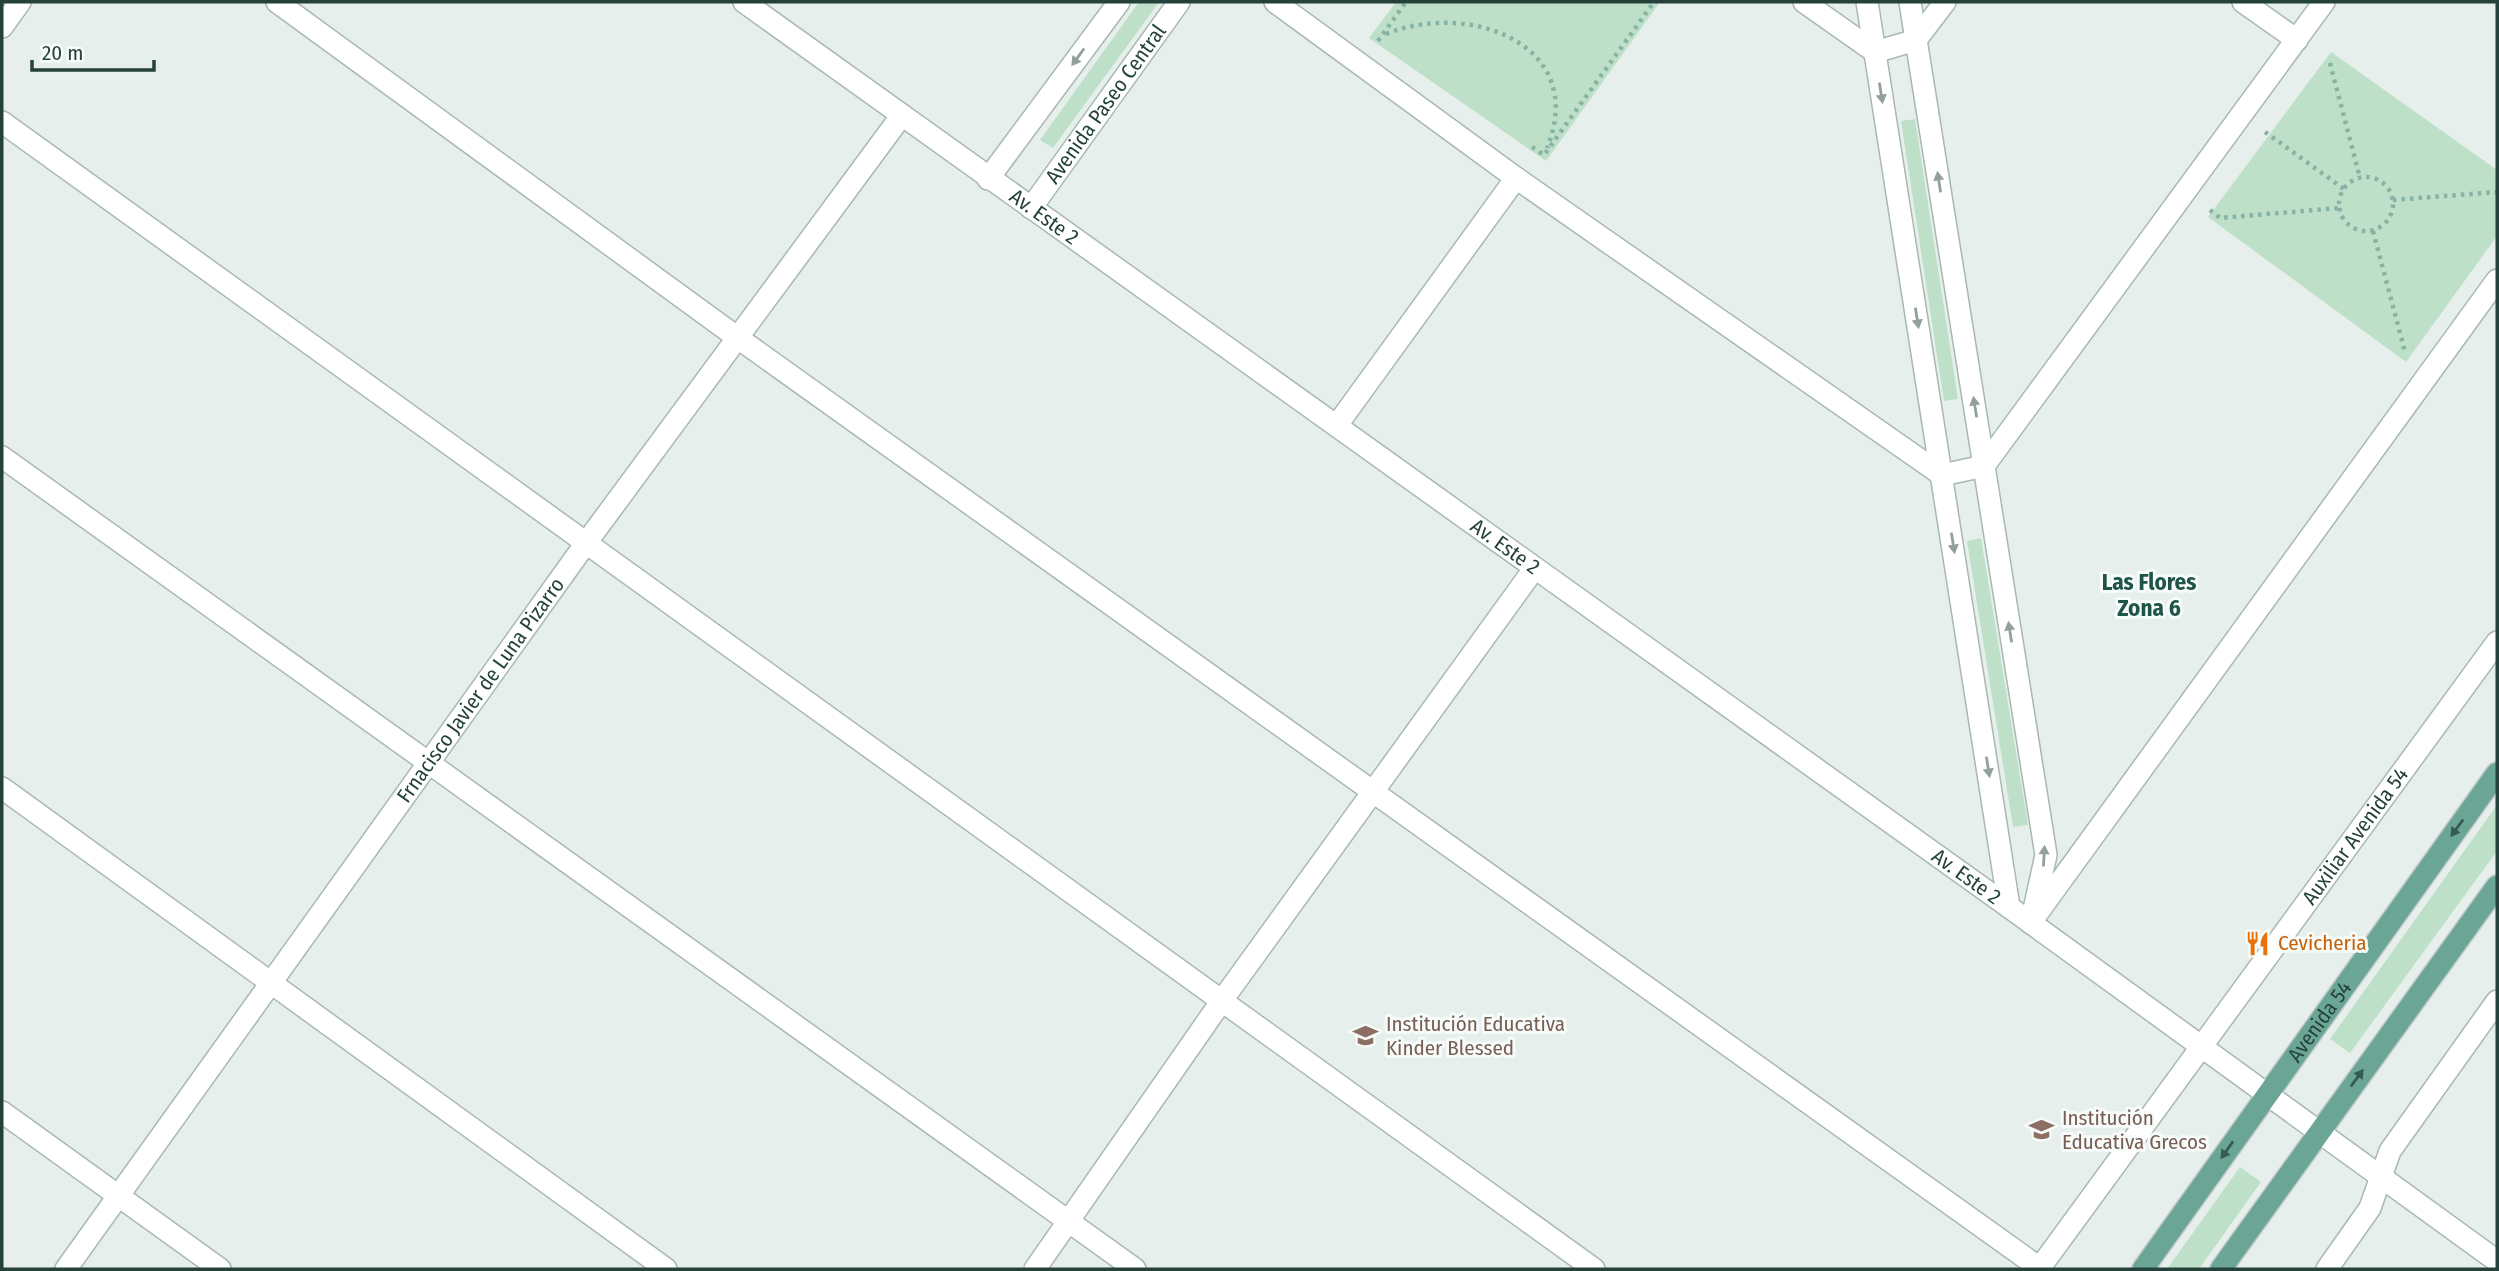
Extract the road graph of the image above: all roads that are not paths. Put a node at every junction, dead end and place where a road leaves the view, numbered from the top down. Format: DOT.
graph roads {
  1 [pos="20,2"];
  2 [pos="277,2"];
  3 [pos="744,2"];
  4 [pos="1119,2"];
  5 [pos="1179,2"];
  6 [pos="1275,2"];
  7 [pos="1804,2"];
  8 [pos="1867,2"];
  9 [pos="1910,2"];
  10 [pos="1945,2"];
  11 [pos="2244,2"];
  12 [pos="2324,2"];
  13 [pos="2,27"];
  14 [pos="1916,40"];
  15 [pos="2297,40"];
  16 [pos="1875,52"];
  17 [pos="902,115"];
  18 [pos="2,122"];
  19 [pos="1516,178"];
  20 [pos="988,179"];
  21 [pos="1031,208"];
  22 [pos="2497,280"];
  23 [pos="738,338"];
  24 [pos="1337,425"];
  25 [pos="2,457"];
  26 [pos="1984,466"];
  27 [pos="1942,475"];
  28 [pos="586,542"];
  29 [pos="1534,569"];
  30 [pos="2497,642"];
  31 [pos="429,765"];
  32 [pos="2497,773"];
  33 [pos="2,788"];
  34 [pos="1373,790"];
  35 [pos="2497,886"];
  36 [pos="2010,907"];
  37 [pos="2031,923"];
  38 [pos="271,981"];
  39 [pos="1223,999"];
  40 [pos="2497,1001"];
  41 [pos="2203,1049"];
  42 [pos="2266,1095"];
  43 [pos="2,1112"];
  44 [pos="2317,1133"];
  45 [pos="2381,1177"];
  46 [pos="118,1196"];
  47 [pos="1069,1223"];
  48 [pos="2497,1261"];
  49 [pos="66,1269"];
  50 [pos="220,1269"];
  51 [pos="666,1269"];
  52 [pos="1035,1269"];
  53 [pos="1135,1269"];
  54 [pos="1594,1269"];
  55 [pos="2040,1269"];
  56 [pos="2143,1269"];
  57 [pos="2221,1269"];
  58 [pos="2327,1269"];
  1 -- 13 [label="street"];
  2 -- 23 [label="street"];
  3 -- 17 [label="street, Av. Este 2"];
  4 -- 20 [label="street, one-way"];
  5 -- 21 [label="street, Avenida Paseo Central"];
  6 -- 19 [label="street"];
  7 -- 16 [label="street"];
  8 -- 16 [label="street"];
  9 -- 14 [label="street"];
  10 -- 14 [label="street"];
  11 -- 15 [label="street"];
  12 -- 15 [label="street"];
  14 -- 16 [label="street"];
  26 -- 14 [label="street, one-way"];
  15 -- 26 [label="street"];
  16 -- 27 [label="street, one-way"];
  17 -- 20 [label="street, Av. Este 2"];
  17 -- 23 [label="street, Frnacisco Javier de Luna Pizarro"];
  18 -- 28 [label="street"];
  19 -- 24 [label="street"];
  19 -- 27 [label="street"];
  20 -- 21 [label="street, Av. Este 2"];
  21 -- 24 [label="street, Av. Este 2"];
  22 -- 37 [label="street"];
  23 -- 28 [label="street, Frnacisco Javier de Luna Pizarro"];
  23 -- 34 [label="street"];
  24 -- 29 [label="street, Av. Este 2"];
  25 -- 31 [label="street"];
  26 -- 27 [label="street"];
  37 -- 26 [label="street, one-way"];
  27 -- 36 [label="street, one-way"];
  28 -- 31 [label="street, Frnacisco Javier de Luna Pizarro"];
  28 -- 39 [label="street"];
  29 -- 34 [label="street"];
  29 -- 36 [label="street, Av. Este 2"];
  30 -- 41 [label="street, Auxiliar Avenida 54"];
  31 -- 38 [label="street, Frnacisco Javier de Luna Pizarro"];
  31 -- 47 [label="street"];
  32 -- 42 [label="main road, Avenida 54, one-way"];
  33 -- 38 [label="street"];
  34 -- 39 [label="street"];
  34 -- 55 [label="street"];
  44 -- 35 [label="main road, one-way"];
  36 -- 37 [label="street, Av. Este 2"];
  37 -- 41 [label="street, Av. Este 2"];
  38 -- 46 [label="street, Frnacisco Javier de Luna Pizarro"];
  38 -- 51 [label="street"];
  39 -- 47 [label="street"];
  39 -- 54 [label="street"];
  40 -- 45 [label="street"];
  41 -- 42 [label="street, Av. Este 2"];
  41 -- 55 [label="street, Auxiliar Avenida 54"];
  42 -- 44 [label="street, Av. Este 2"];
  42 -- 56 [label="main road, Avenida 54, one-way"];
  43 -- 46 [label="street"];
  44 -- 45 [label="street, Av. Este 2"];
  44 -- 57 [label="main road"];
  45 -- 48 [label="street, Av. Este 2"];
  45 -- 58 [label="street"];
  46 -- 49 [label="street, Frnacisco Javier de Luna Pizarro"];
  46 -- 50 [label="street"];
  47 -- 52 [label="street"];
  47 -- 53 [label="street"];
}
